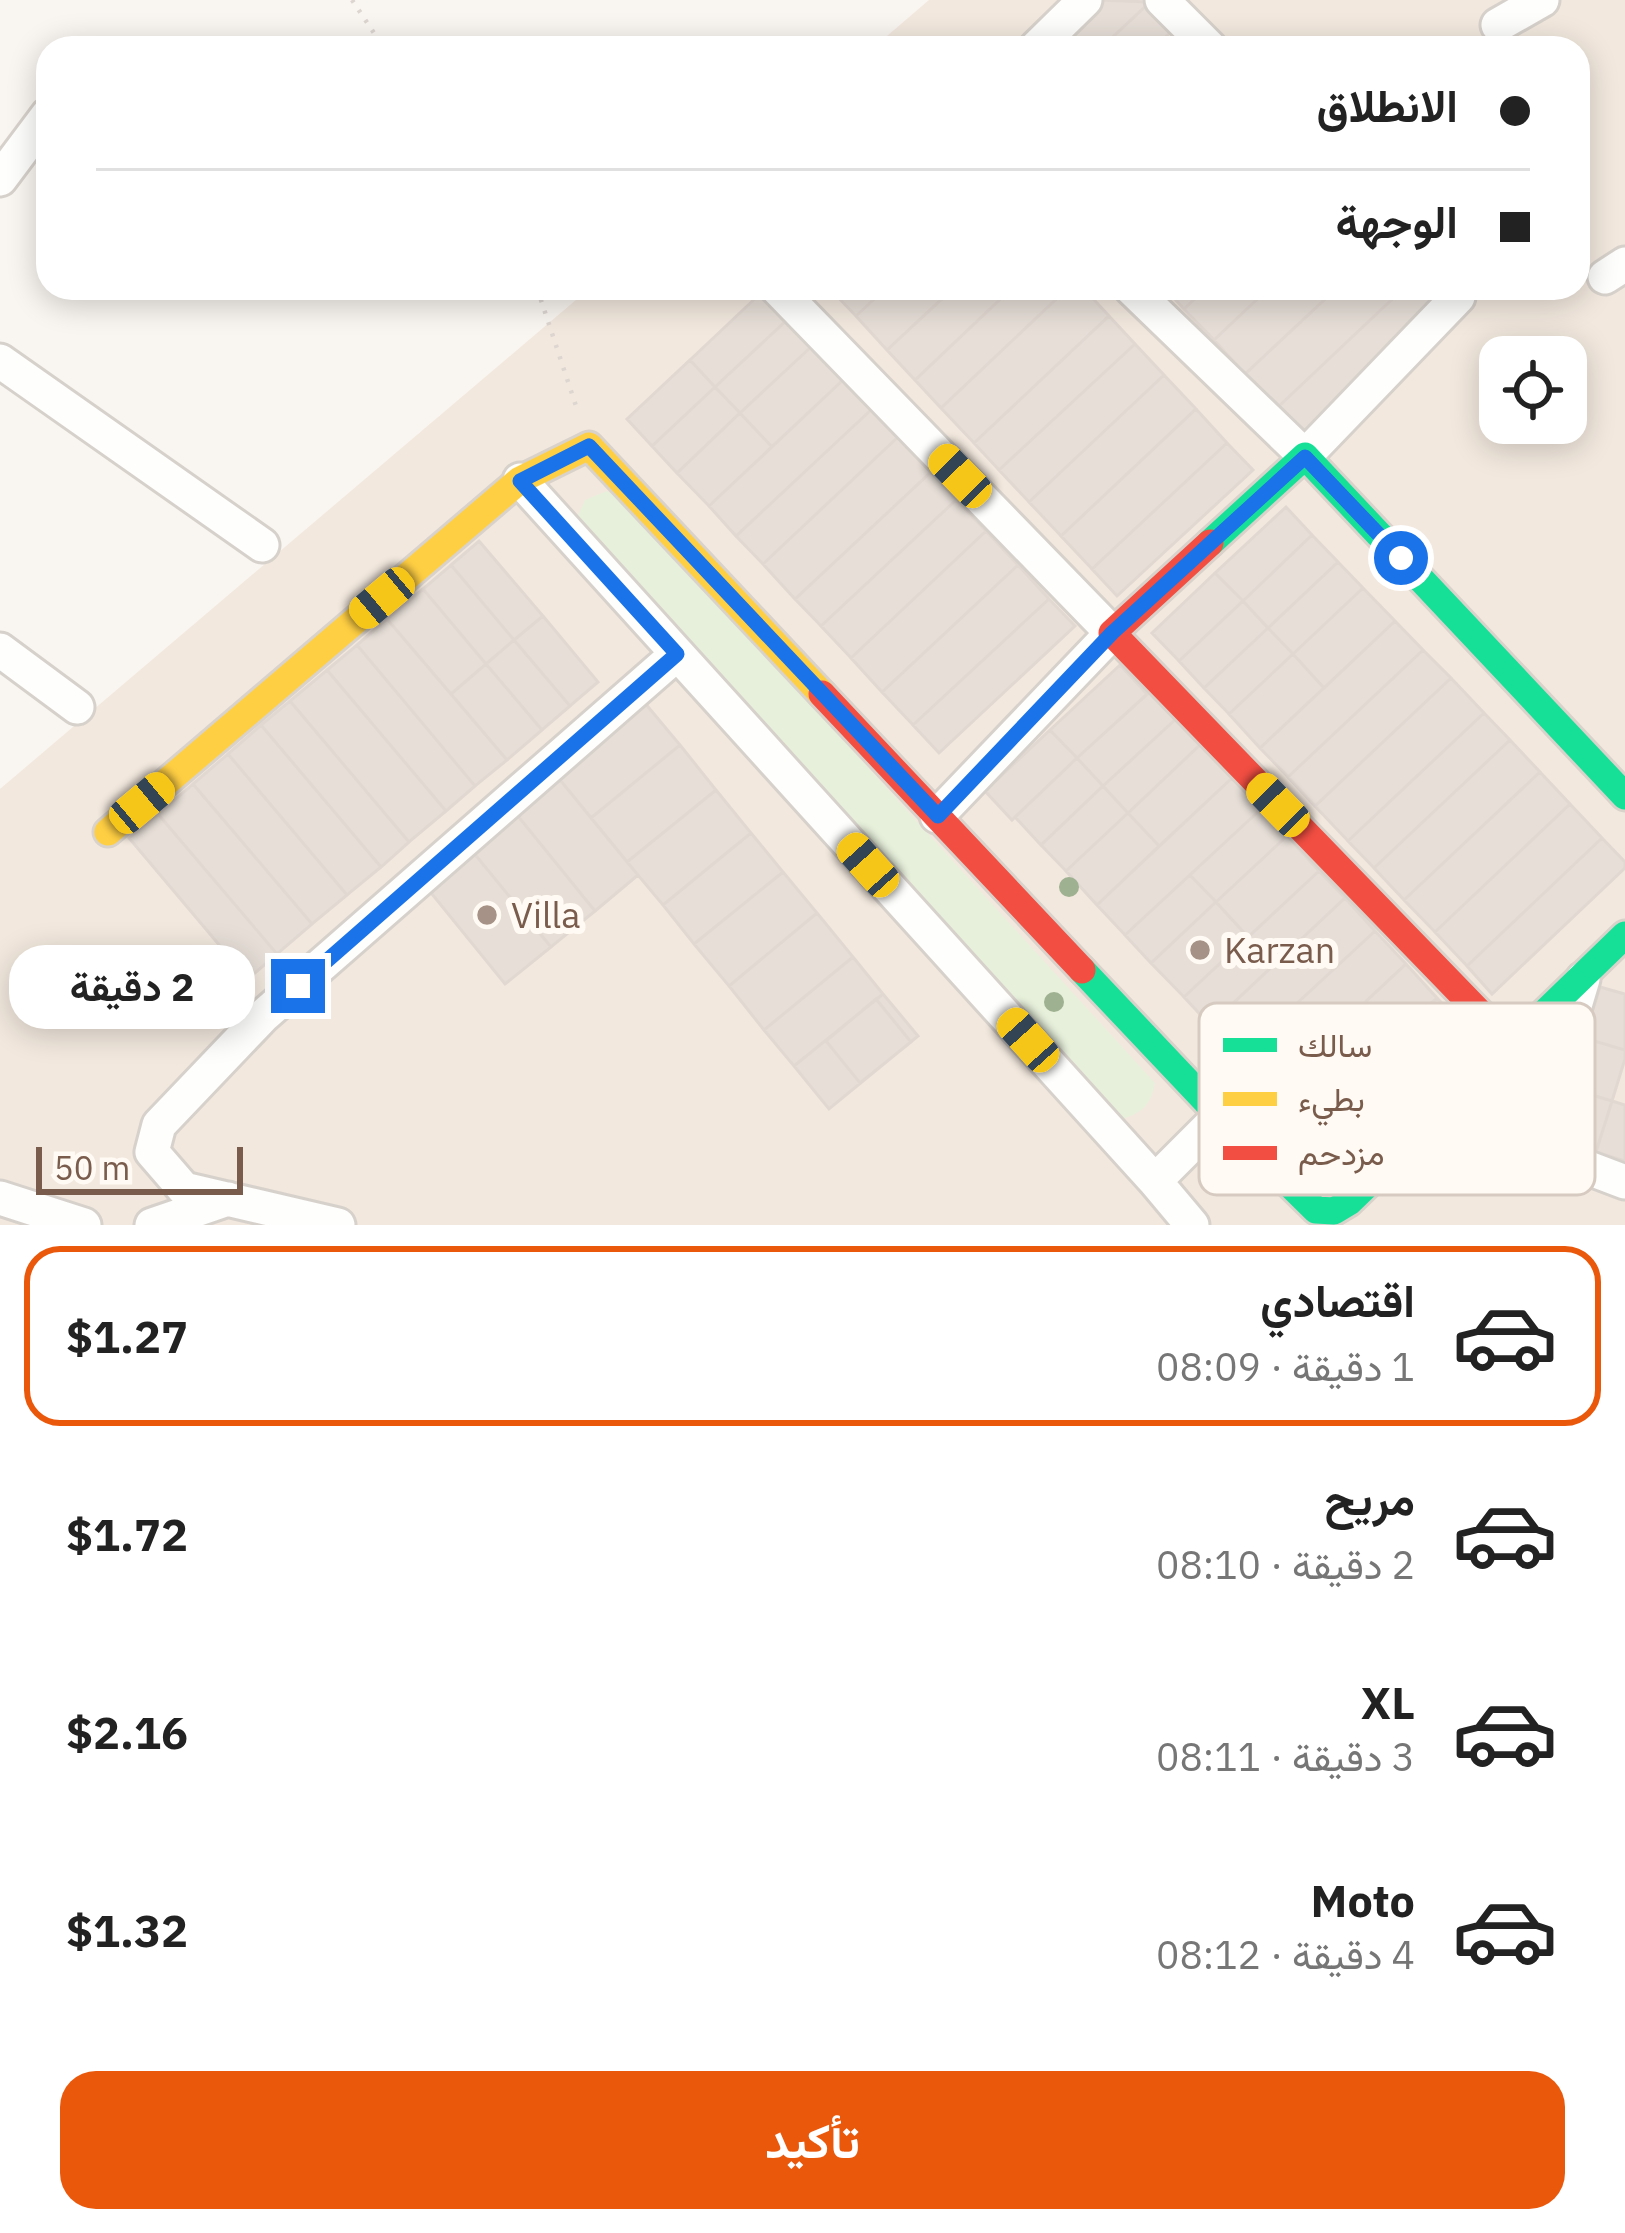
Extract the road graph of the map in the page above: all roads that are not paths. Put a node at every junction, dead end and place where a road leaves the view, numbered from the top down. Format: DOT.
graph roads {
  1 [pos="1085,0"];
  2 [pos="1162,0"];
  3 [pos="1542,0"];
  4 [pos="1498,25"];
  5 [pos="1048,36"];
  6 [pos="1198,36"];
  7 [pos="36,131"];
  8 [pos="0,179"];
  9 [pos="789,300"];
  10 [pos="1143,300"];
  11 [pos="1455,300"];
  12 [pos="0,362"];
  13 [pos="1305,457"];
  14 [pos="520,481"];
  15 [pos="262,545"];
  16 [pos="1112,633"];
  17 [pos="0,650"];
  18 [pos="677,654"];
  19 [pos="77,707"];
  20 [pos="1625,796"];
  21 [pos="938,816"];
  22 [pos="108,832"];
  23 [pos="1621,942"];
  24 [pos="1584,975"];
  25 [pos="1470,1003"];
  26 [pos="1555,1003"];
  27 [pos="1576,1003"];
  28 [pos="1199,1093"];
  29 [pos="1199,1136"];
  30 [pos="1595,1171"];
  31 [pos="1155,1181"];
  32 [pos="1625,1182"];
  33 [pos="1299,1195"];
  34 [pos="1356,1195"];
  35 [pos="0,1198"];
  36 [pos="228,1199"];
  37 [pos="84,1225"];
  38 [pos="152,1225"];
  39 [pos="338,1225"];
  40 [pos="1192,1225"];
  1 -- 5 [label="street"];
  2 -- 6 [label="street"];
  3 -- 4 [label="street"];
  7 -- 8 [label="street"];
  9 -- 16 [label="street"];
  10 -- 13 [label="street"];
  11 -- 13 [label="street"];
  12 -- 15 [label="street"];
  13 -- 16 [label="street"];
  13 -- 20 [label="street"];
  14 -- 18 [label="street"];
  14 -- 21 [label="street"];
  14 -- 22 [label="street"];
  16 -- 21 [label="street"];
  16 -- 25 [label="street"];
  17 -- 19 [label="street"];
  18 -- 31 [label="street"];
  18 -- 36 [label="street"];
  21 -- 28 [label="street"];
  23 -- 24 [label="street"];
  24 -- 26 [label="street"];
  24 -- 27 [label="street"];
  29 -- 31 [label="street"];
  30 -- 32 [label="street"];
  31 -- 40 [label="street"];
  33 -- 34 [label="street"];
  35 -- 37 [label="street"];
  36 -- 38 [label="street"];
  36 -- 39 [label="street"];
}
